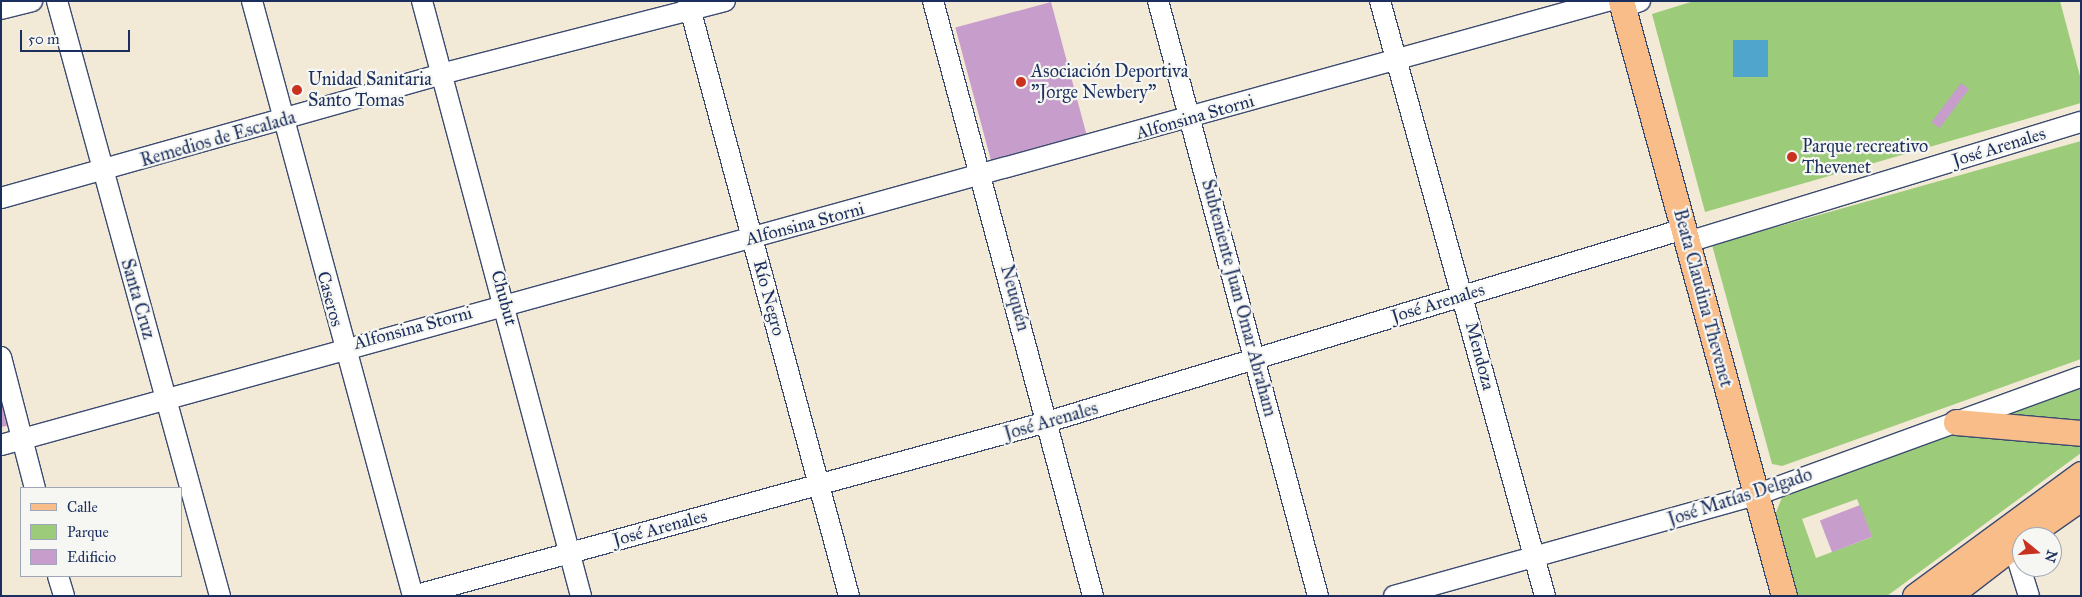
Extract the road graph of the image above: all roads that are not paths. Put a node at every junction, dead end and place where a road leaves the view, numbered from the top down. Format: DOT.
graph roads {
  1 [pos="32,1"];
  2 [pos="57,1"];
  3 [pos="252,1"];
  4 [pos="422,1"];
  5 [pos="725,1"];
  6 [pos="932,1"];
  7 [pos="1158,1"];
  8 [pos="1380,1"];
  9 [pos="1623,3"];
  10 [pos="689,6"];
  11 [pos="1,9"];
  12 [pos="1397,59"];
  13 [pos="441,74"];
  14 [pos="1190,119"];
  15 [pos="282,121"];
  16 [pos="2081,122"];
  17 [pos="102,172"];
  18 [pos="982,176"];
  19 [pos="1,198"];
  20 [pos="1686,236"];
  21 [pos="752,238"];
  22 [pos="1464,295"];
  23 [pos="506,303"];
  24 [pos="344,347"];
  25 [pos="1,358"];
  26 [pos="1256,360"];
  27 [pos="2081,377"];
  28 [pos="166,397"];
  29 [pos="1047,422"];
  30 [pos="1956,422"];
  31 [pos="2081,433"];
  32 [pos="22,440"];
  33 [pos="1,445"];
  34 [pos="2081,474"];
  35 [pos="820,484"];
  36 [pos="35,487"];
  37 [pos="1756,494"];
  38 [pos="2081,498"];
  39 [pos="2040,527"];
  40 [pos="2012,547"];
  41 [pos="569,553"];
  42 [pos="1534,558"];
  43 [pos="58,577"];
  44 [pos="2025,577"];
  45 [pos="64,596"];
  46 [pos="220,596"];
  47 [pos="413,596"];
  48 [pos="581,596"];
  49 [pos="849,596"];
  50 [pos="1093,596"];
  51 [pos="1318,596"];
  52 [pos="1394,596"];
  53 [pos="1545,596"];
  54 [pos="1784,596"];
  55 [pos="1915,596"];
  56 [pos="1948,596"];
  57 [pos="2028,596"];
  1 -- 11 [label="street"];
  2 -- 17 [label="street, Santa Cruz"];
  3 -- 15 [label="street, Caseros"];
  4 -- 13 [label="street, Chubut"];
  5 -- 10 [label="street, Remedios de Escalada"];
  6 -- 18 [label="street, Neuquén"];
  7 -- 14 [label="street, Subteniente Juan Omar Abraham"];
  8 -- 12 [label="street, Mendoza"];
  9 -- 12 [label="street, Alfonsina Storni"];
  9 -- 20 [label="main road, Beata Claudina Thevenet"];
  10 -- 13 [label="street, Remedios de Escalada"];
  10 -- 21 [label="street, Río Negro"];
  12 -- 14 [label="street, Alfonsina Storni"];
  12 -- 22 [label="street, Mendoza"];
  13 -- 15 [label="street, Remedios de Escalada"];
  13 -- 23 [label="street, Chubut"];
  14 -- 18 [label="street, Alfonsina Storni"];
  14 -- 26 [label="street, Subteniente Juan Omar Abraham"];
  15 -- 17 [label="street, Remedios de Escalada"];
  15 -- 24 [label="street, Caseros"];
  16 -- 20 [label="street, José Arenales"];
  17 -- 19 [label="street, Remedios de Escalada"];
  17 -- 28 [label="street, Santa Cruz"];
  18 -- 21 [label="street, Alfonsina Storni"];
  18 -- 29 [label="street, Neuquén"];
  20 -- 22 [label="street, José Arenales"];
  20 -- 37 [label="main road, Beata Claudina Thevenet"];
  21 -- 23 [label="street, Alfonsina Storni"];
  21 -- 35 [label="street, Río Negro"];
  22 -- 26 [label="street, José Arenales"];
  22 -- 42 [label="street, Mendoza"];
  23 -- 24 [label="street, Alfonsina Storni"];
  23 -- 41 [label="street, Chubut"];
  24 -- 28 [label="street, Alfonsina Storni"];
  24 -- 47 [label="street, Caseros"];
  25 -- 32 [label="street"];
  26 -- 29 [label="street, José Arenales"];
  26 -- 51 [label="street, Subteniente Juan Omar Abraham"];
  27 -- 30 [label="street, José Matías Delgado"];
  28 -- 32 [label="street, Alfonsina Storni"];
  28 -- 46 [label="street, Santa Cruz"];
  29 -- 35 [label="street, José Arenales"];
  29 -- 50 [label="street, Neuquén"];
  30 -- 31 [label="main road"];
  30 -- 37 [label="street, José Matías Delgado"];
  32 -- 33 [label="street, Alfonsina Storni"];
  32 -- 36 [label="street"];
  34 -- 55 [label="main road"];
  35 -- 41 [label="street, José Arenales"];
  35 -- 49 [label="street, Río Negro"];
  37 -- 42 [label="street, José Matías Delgado"];
  37 -- 54 [label="main road, Beata Claudina Thevenet"];
  38 -- 39 [label="main road"];
  40 -- 56 [label="main road"];
  41 -- 47 [label="street, José Arenales"];
  41 -- 48 [label="street, Chubut"];
  42 -- 52 [label="street, José Matías Delgado"];
  42 -- 53 [label="street, Mendoza"];
  43 -- 45 [label="street"];
  44 -- 57 [label="street"];
}
